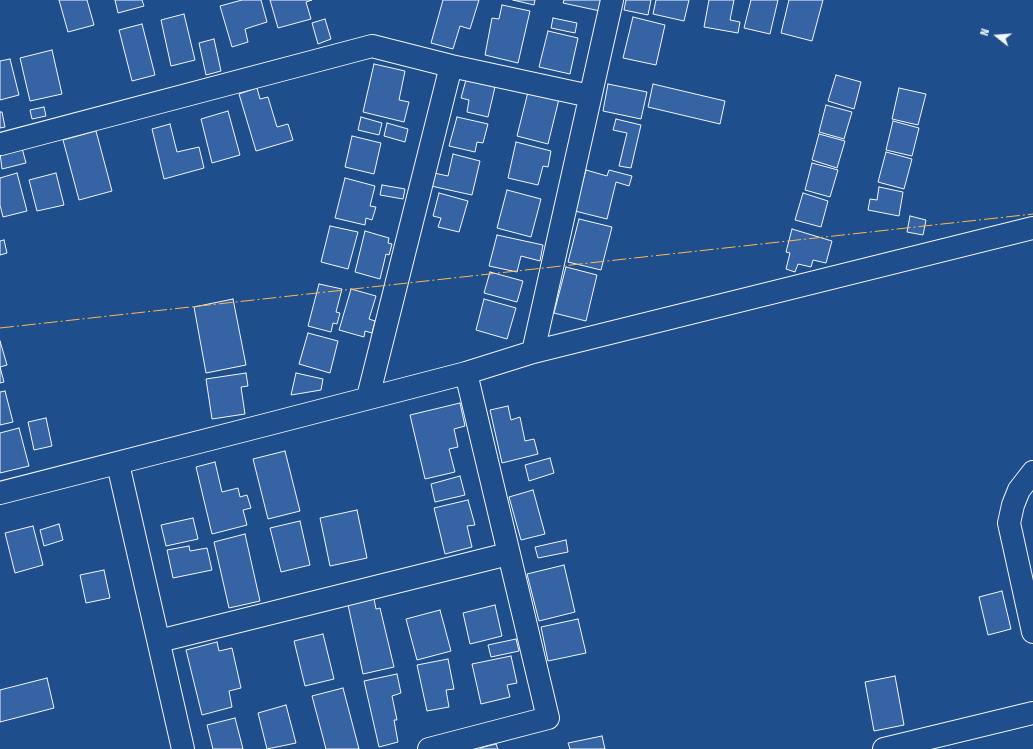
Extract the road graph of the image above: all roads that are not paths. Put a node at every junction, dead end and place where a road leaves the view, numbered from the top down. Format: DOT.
graph roads {
  1 [pos="612,0"];
  2 [pos="451,66"];
  3 [pos="590,96"];
  4 [pos="1,144"];
  5 [pos="1033,228"];
  6 [pos="533,352"];
  7 [pos="466,372"];
  8 [pos="368,398"];
  9 [pos="118,464"];
  10 [pos="1033,472"];
  11 [pos="0,493"];
  12 [pos="508,554"];
  13 [pos="1033,632"];
  14 [pos="159,641"];
  15 [pos="1033,713"];
  16 [pos="183,749"];
  17 [pos="429,749"];
  18 [pos="884,749"];
  1 -- 3 [label="street"];
  2 -- 3 [label="street"];
  2 -- 4 [label="street"];
  2 -- 8 [label="street"];
  3 -- 6 [label="street"];
  5 -- 6 [label="street"];
  6 -- 7 [label="street"];
  7 -- 8 [label="street"];
  7 -- 12 [label="street"];
  8 -- 9 [label="street"];
  9 -- 11 [label="street"];
  9 -- 14 [label="street"];
  10 -- 13 [label="street"];
  12 -- 14 [label="street"];
  12 -- 17 [label="street"];
  14 -- 16 [label="street"];
  15 -- 18 [label="street"];
}
